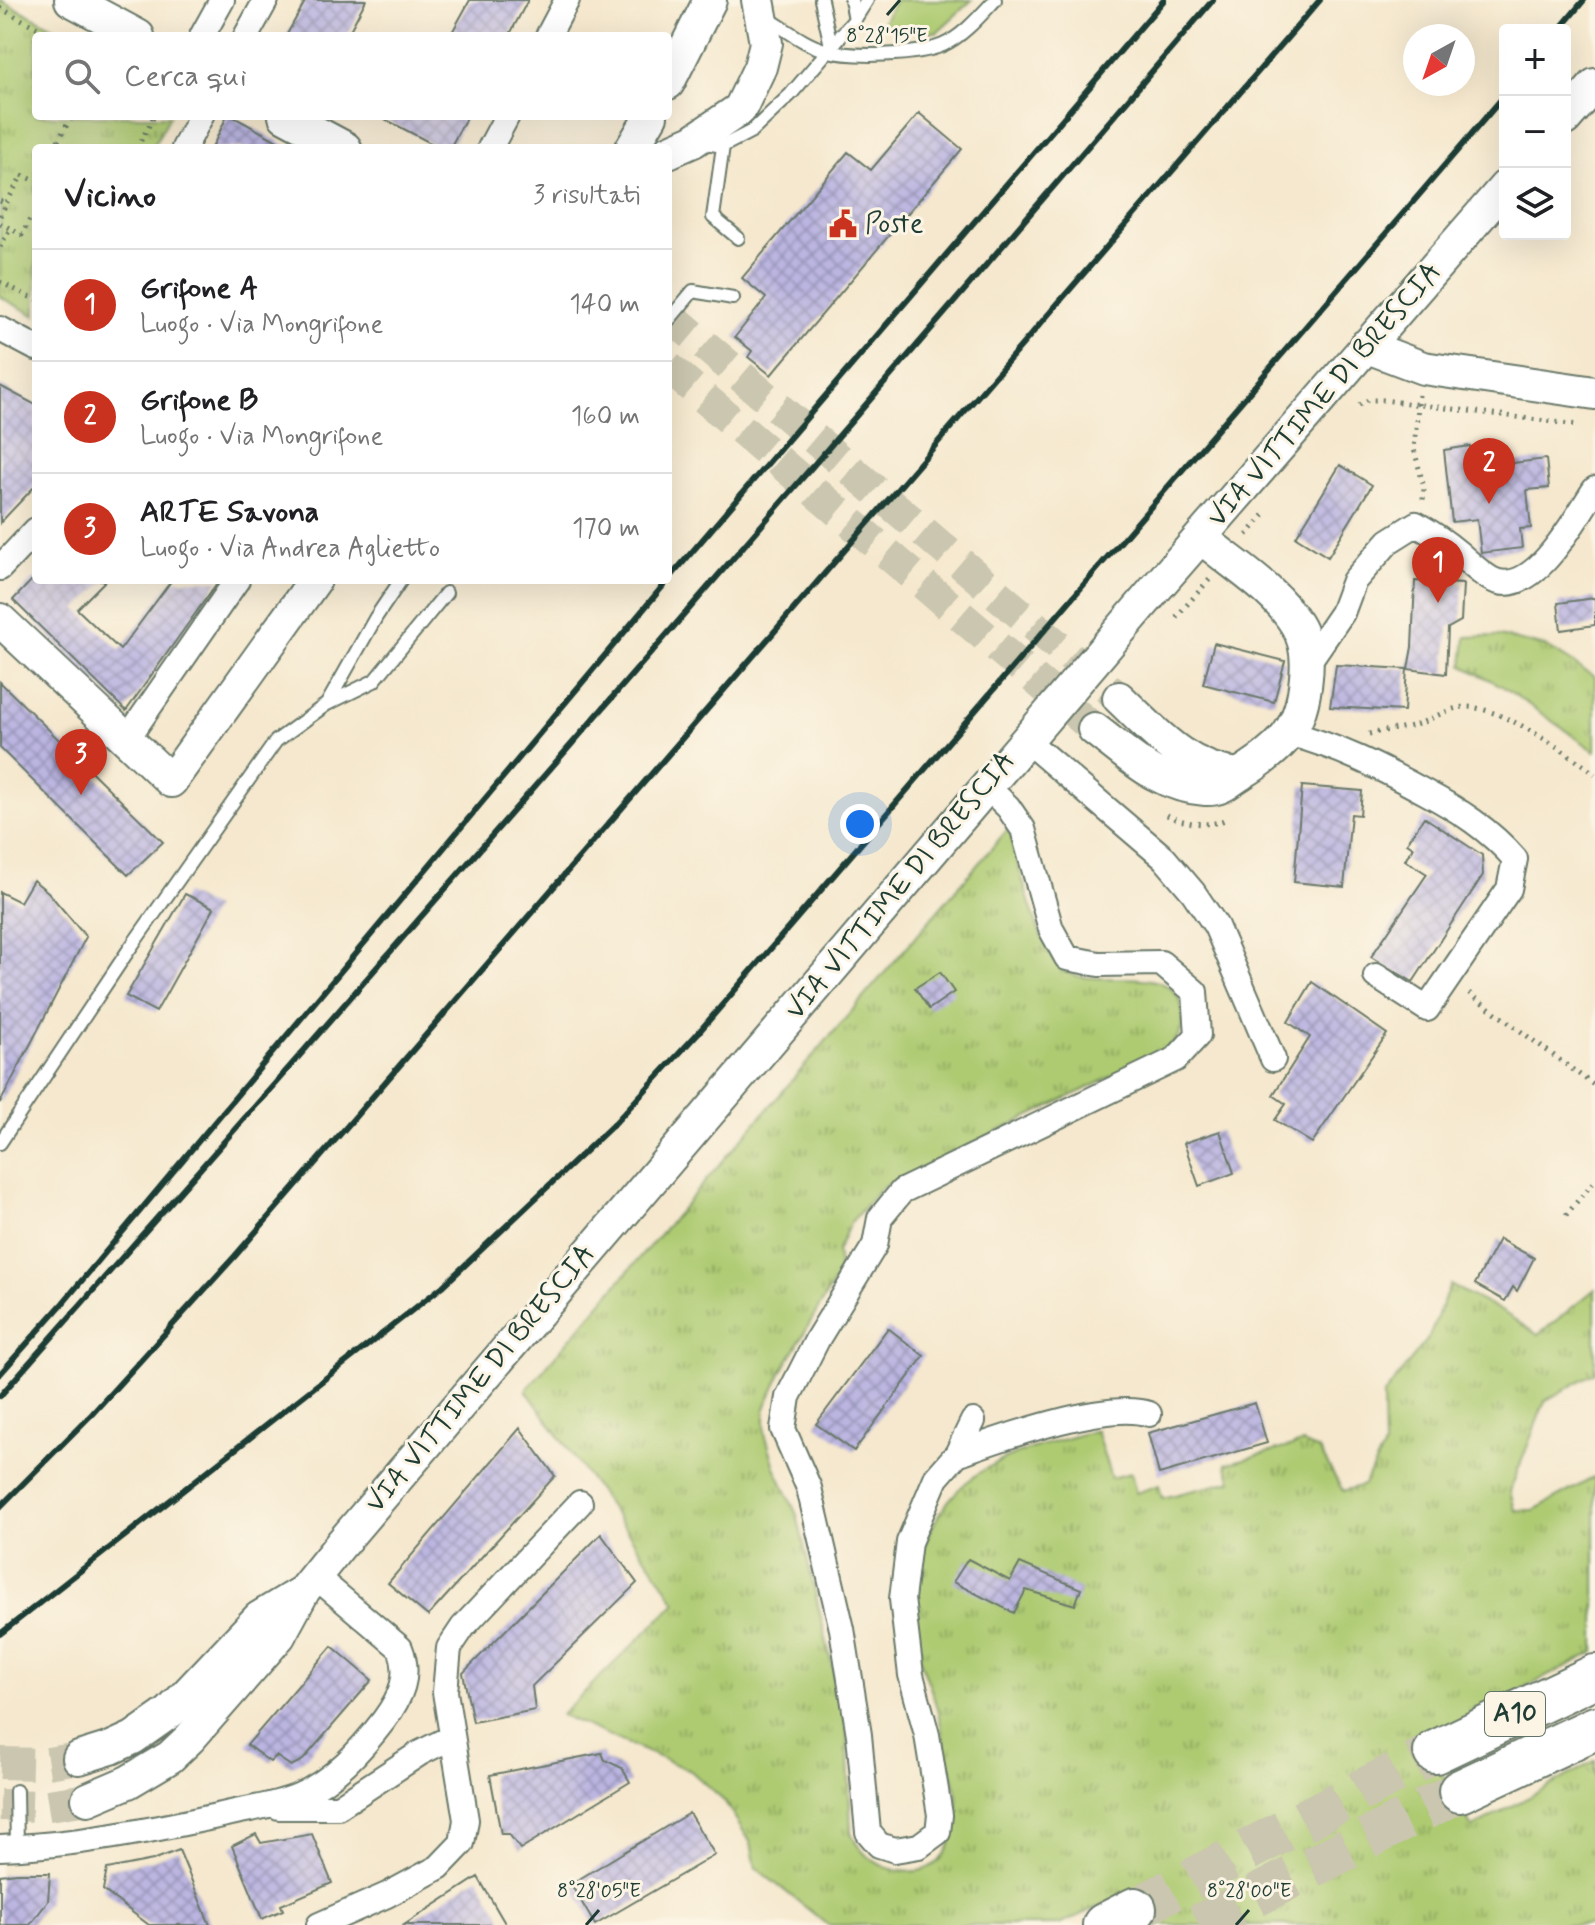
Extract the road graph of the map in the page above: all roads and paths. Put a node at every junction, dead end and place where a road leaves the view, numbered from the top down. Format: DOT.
graph roads {
  1 [pos="71,0"];
  2 [pos="222,0"];
  3 [pos="266,0"];
  4 [pos="567,0"];
  5 [pos="710,0"];
  6 [pos="821,0"];
  7 [pos="851,0"];
  8 [pos="867,0"];
  9 [pos="995,0"];
  10 [pos="0,8"];
  11 [pos="761,8"];
  12 [pos="855,19"];
  13 [pos="45,32"];
  14 [pos="131,32"];
  15 [pos="204,32"];
  16 [pos="248,32"];
  17 [pos="550,32"];
  18 [pos="829,48"];
  19 [pos="672,75"];
  20 [pos="1595,85"];
  21 [pos="1571,112"];
  22 [pos="70,120"];
  23 [pos="152,120"];
  24 [pos="199,120"];
  25 [pos="292,120"];
  26 [pos="505,120"];
  27 [pos="649,120"];
  28 [pos="56,144"];
  29 [pos="139,144"];
  30 [pos="186,144"];
  31 [pos="338,144"];
  32 [pos="492,144"];
  33 [pos="634,144"];
  34 [pos="695,146"];
  35 [pos="32,179"];
  36 [pos="1499,194"];
  37 [pos="3,202"];
  38 [pos="0,216"];
  39 [pos="32,219"];
  40 [pos="0,223"];
  41 [pos="10,229"];
  42 [pos="738,238"];
  43 [pos="0,247"];
  44 [pos="0,282"];
  45 [pos="32,298"];
  46 [pos="733,298"];
  47 [pos="672,316"];
  48 [pos="0,329"];
  49 [pos="32,346"];
  50 [pos="1365,346"];
  51 [pos="1423,368"];
  52 [pos="1595,393"];
  53 [pos="1355,406"];
  54 [pos="1418,406"];
  55 [pos="1580,425"];
  56 [pos="1595,489"];
  57 [pos="1266,513"];
  58 [pos="1416,524"];
  59 [pos="32,534"];
  60 [pos="1202,538"];
  61 [pos="1227,560"];
  62 [pos="0,568"];
  63 [pos="234,584"];
  64 [pos="312,584"];
  65 [pos="398,584"];
  66 [pos="446,593"];
  67 [pos="1182,610"];
  68 [pos="0,620"];
  69 [pos="1307,664"];
  70 [pos="1119,698"];
  71 [pos="327,704"];
  72 [pos="1094,729"];
  73 [pos="1288,733"];
  74 [pos="127,739"];
  75 [pos="1026,740"];
  76 [pos="1329,744"];
  77 [pos="1595,774"];
  78 [pos="1238,775"];
  79 [pos="986,786"];
  80 [pos="1376,976"];
  81 [pos="1448,979"];
  82 [pos="1273,1059"];
  83 [pos="1595,1086"];
  84 [pos="0,1143"];
  85 [pos="1595,1180"];
  86 [pos="1566,1215"];
  87 [pos="1149,1414"];
  88 [pos="973,1421"];
  89 [pos="957,1454"];
  90 [pos="580,1503"];
  91 [pos="310,1583"];
  92 [pos="1595,1676"];
  93 [pos="1595,1728"];
  94 [pos="452,1737"];
  95 [pos="1435,1752"];
  96 [pos="79,1758"];
  97 [pos="16,1791"];
  98 [pos="1460,1791"];
  99 [pos="88,1799"];
  100 [pos="261,1806"];
  101 [pos="9,1848"];
  102 [pos="319,1925"];
  1 -- 14 [label="street"];
  2 -- 15 [label="street"];
  3 -- 16 [label="street"];
  4 -- 17 [label="street"];
  5 -- 19 [label="street"];
  6 -- 18 [label="lane"];
  7 -- 12 [label="lane"];
  8 -- 12 [label="lane"];
  9 -- 18 [label="lane"];
  10 -- 13 [label="path"];
  11 -- 18 [label="lane"];
  11 -- 34 [label="street"];
  12 -- 18 [label="lane"];
  18 -- 34 [label="lane"];
  20 -- 21 [label="street"];
  22 -- 28 [label="path"];
  23 -- 29 [label="path"];
  24 -- 30 [label="street"];
  25 -- 31 [label="street"];
  26 -- 32 [label="street"];
  27 -- 33 [label="street"];
  34 -- 42 [label="lane"];
  35 -- 37 [label="path"];
  36 -- 50 [label="street, VIA VITTIME DI BRESCIA"];
  37 -- 38 [label="path"];
  39 -- 41 [label="path"];
  40 -- 41 [label="path"];
  41 -- 43 [label="path"];
  44 -- 45 [label="path"];
  46 -- 47 [label="lane"];
  48 -- 49 [label="street"];
  50 -- 51 [label="street"];
  50 -- 60 [label="street, VIA VITTIME DI BRESCIA"];
  51 -- 52 [label="street"];
  51 -- 54 [label="path"];
  53 -- 54 [label="path"];
  54 -- 55 [label="path"];
  54 -- 58 [label="path"];
  56 -- 58 [label="street"];
  57 -- 61 [label="path"];
  58 -- 69 [label="street"];
  59 -- 62 [label="street"];
  60 -- 61 [label="street"];
  60 -- 75 [label="street, VIA VITTIME DI BRESCIA"];
  61 -- 67 [label="path"];
  61 -- 69 [label="street"];
  63 -- 74 [label="street"];
  64 -- 74 [label="street"];
  65 -- 71 [label="lane"];
  66 -- 71 [label="lane"];
  68 -- 74 [label="street"];
  69 -- 73 [label="street"];
  70 -- 78 [label="street"];
  71 -- 84 [label="lane"];
  72 -- 78 [label="street"];
  73 -- 76 [label="street"];
  73 -- 78 [label="street"];
  75 -- 79 [label="street, VIA VITTIME DI BRESCIA"];
  75 -- 82 [label="street"];
  76 -- 77 [label="path"];
  76 -- 81 [label="street"];
  79 -- 89 [label="street"];
  79 -- 91 [label="street, VIA VITTIME DI BRESCIA"];
  80 -- 81 [label="street"];
  81 -- 83 [label="path"];
  85 -- 86 [label="path"];
  87 -- 89 [label="street"];
  88 -- 89 [label="street"];
  90 -- 94 [label="street"];
  91 -- 96 [label="street, VIA VITTIME DI BRESCIA"];
  91 -- 99 [label="street, VIA VITTIME DI BRESCIA"];
  91 -- 100 [label="street"];
  92 -- 95 [label="highway, A10"];
  93 -- 98 [label="highway, A10"];
  94 -- 100 [label="street"];
  94 -- 102 [label="street"];
  97 -- 101 [label="lane"];
  100 -- 101 [label="street"];
}
